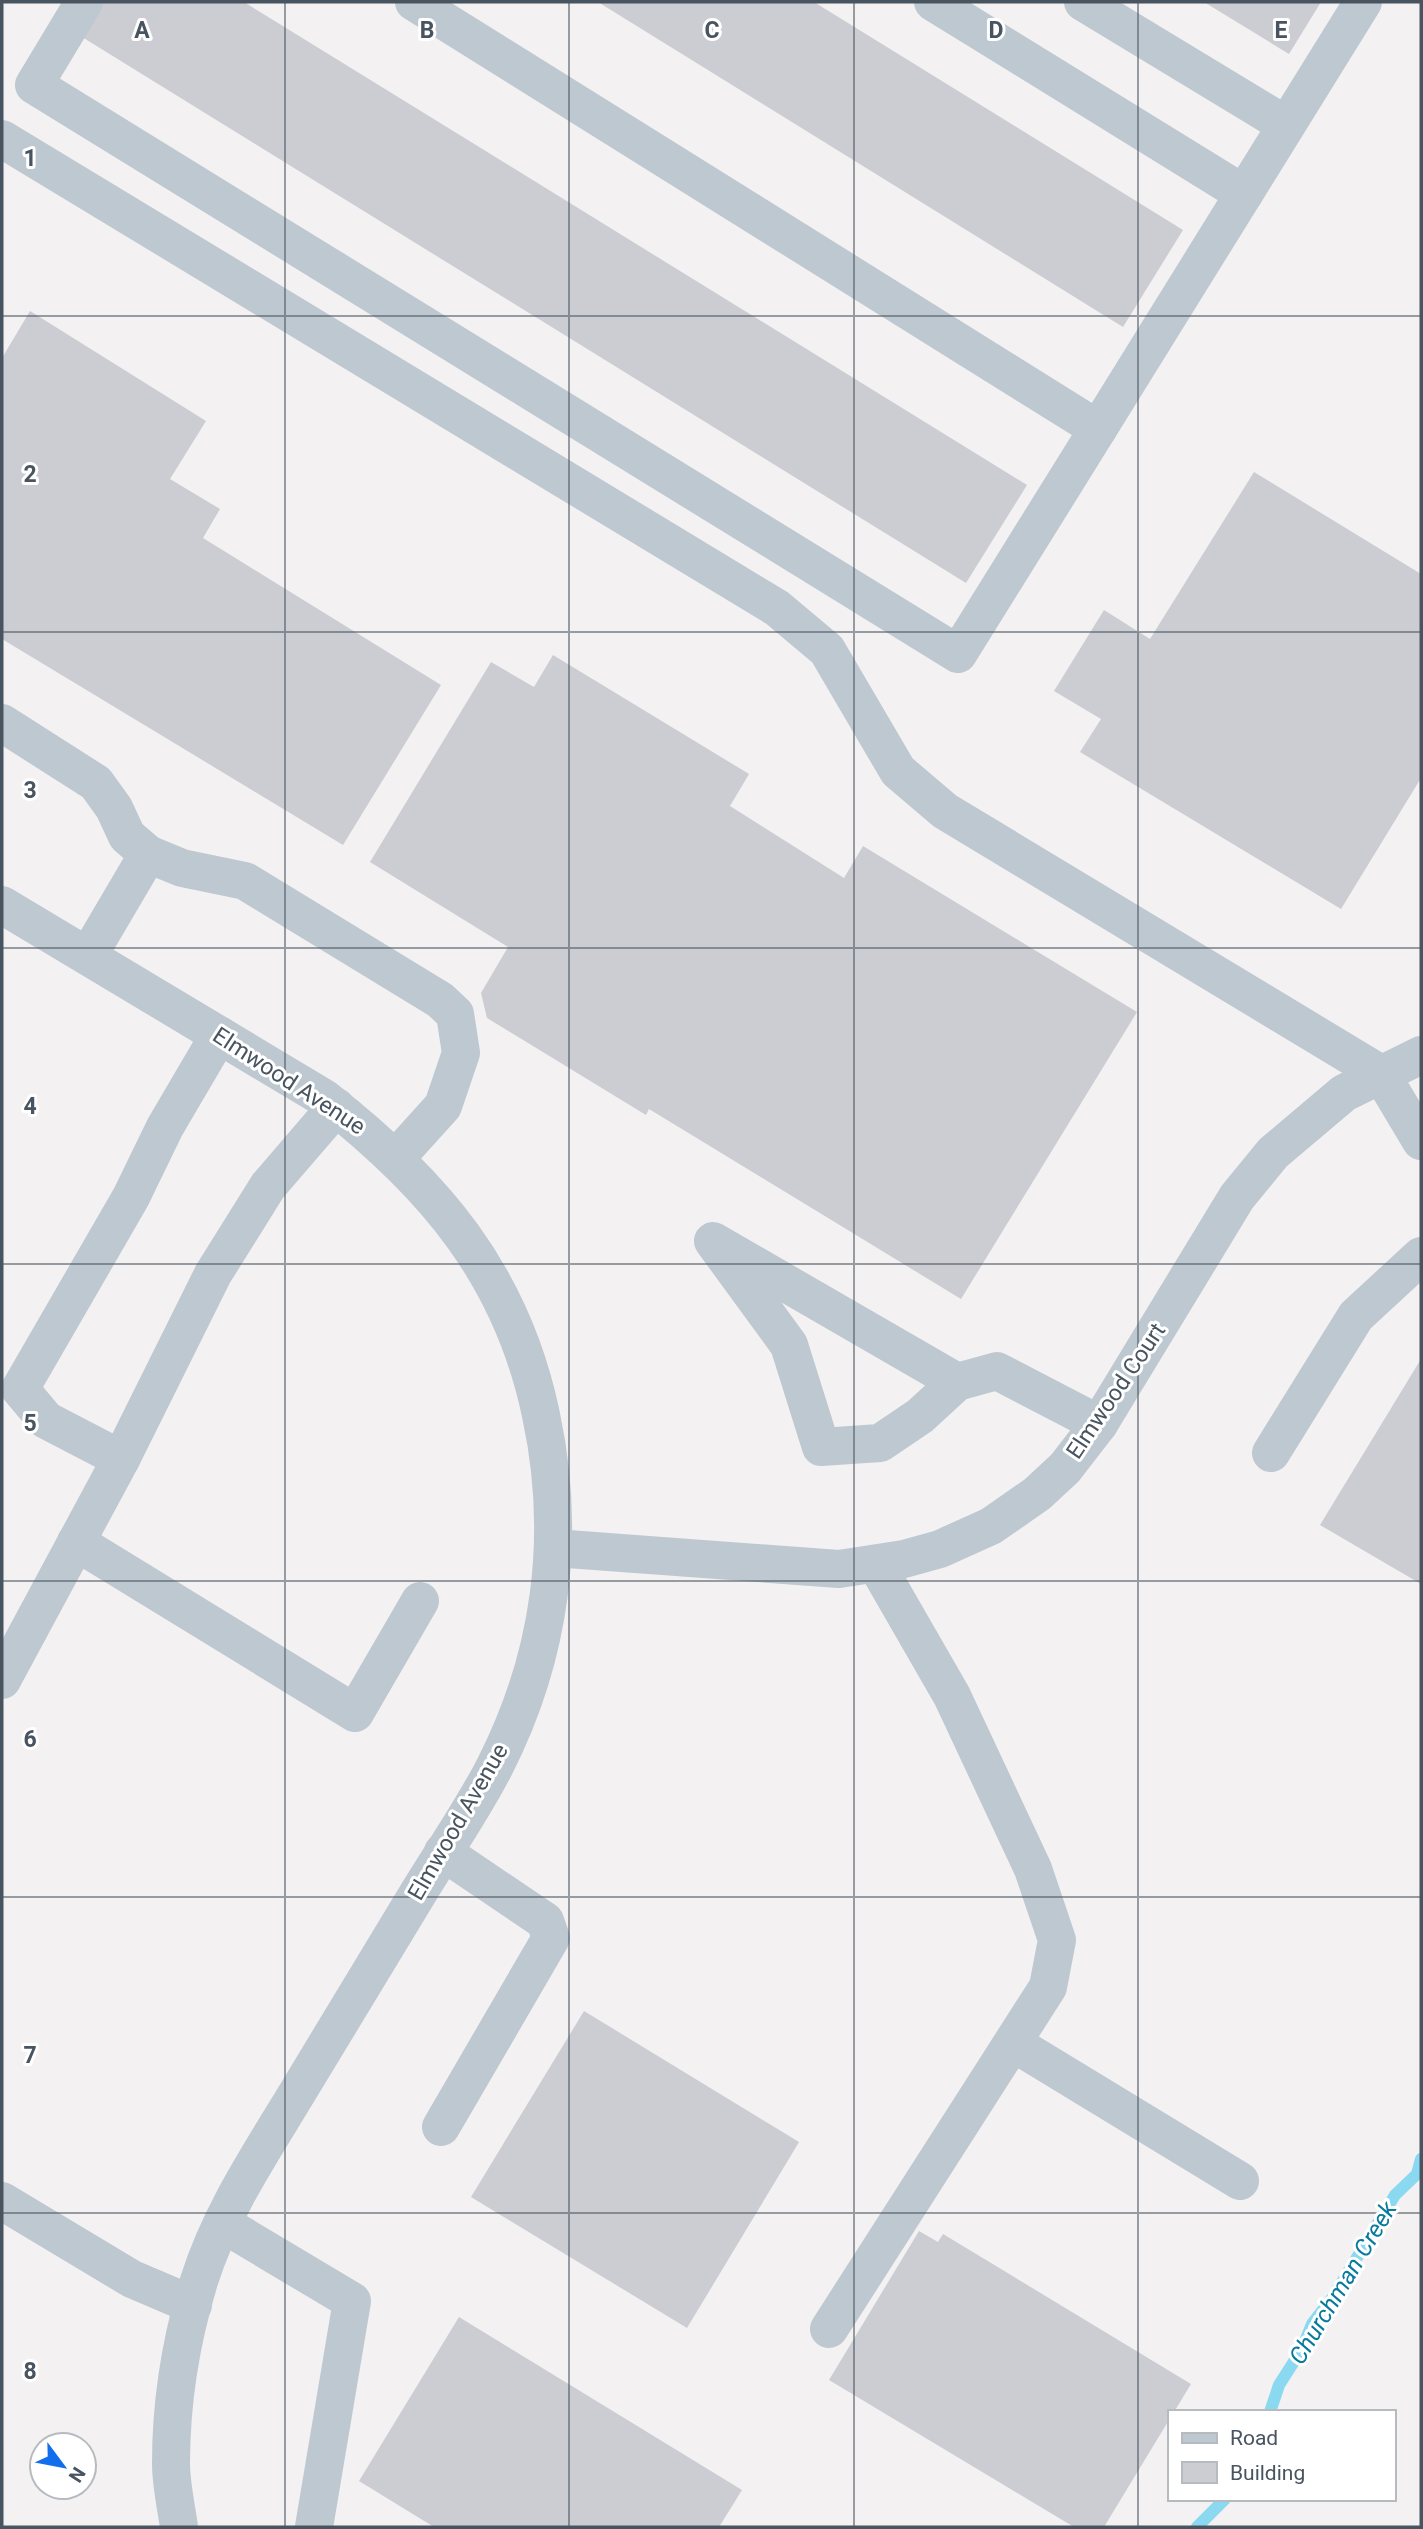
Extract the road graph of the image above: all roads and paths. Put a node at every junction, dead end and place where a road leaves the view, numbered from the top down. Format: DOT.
graph roads {
  1 [pos="84,2"];
  2 [pos="414,2"];
  3 [pos="933,2"];
  4 [pos="1083,2"];
  5 [pos="1363,2"];
  6 [pos="1286,125"];
  7 [pos="2,139"];
  8 [pos="1244,194"];
  9 [pos="1098,429"];
  10 [pos="2,723"];
  11 [pos="148,854"];
  12 [pos="2,905"];
  13 [pos="88,956"];
  14 [pos="219,1035"];
  15 [pos="1421,1055"];
  16 [pos="1381,1074"];
  17 [pos="336,1107"];
  18 [pos="1421,1141"];
  19 [pos="396,1158"];
  20 [pos="1421,1256"];
  21 [pos="957,1382"];
  22 [pos="1099,1424"];
  23 [pos="1270,1453"];
  24 [pos="121,1459"];
  25 [pos="76,1542"];
  26 [pos="554,1548"];
  27 [pos="876,1564"];
  28 [pos="420,1601"];
  29 [pos="2,1680"];
  30 [pos="443,1852"];
  31 [pos="1013,2043"];
  32 [pos="441,2127"];
  33 [pos="1240,2181"];
  34 [pos="2,2200"];
  35 [pos="223,2224"];
  36 [pos="193,2305"];
  37 [pos="829,2329"];
  38 [pos="179,2527"];
  39 [pos="314,2527"];
  1 -- 9 [label="street"];
  2 -- 9 [label="street"];
  3 -- 8 [label="street"];
  4 -- 6 [label="street"];
  5 -- 6 [label="street"];
  6 -- 8 [label="street"];
  7 -- 16 [label="street"];
  8 -- 9 [label="street"];
  10 -- 11 [label="street"];
  11 -- 13 [label="street"];
  11 -- 19 [label="street"];
  12 -- 13 [label="street, Elmwood Avenue"];
  13 -- 14 [label="street, Elmwood Avenue"];
  14 -- 17 [label="street, Elmwood Avenue"];
  14 -- 24 [label="street"];
  15 -- 16 [label="street, Elmwood Court"];
  16 -- 18 [label="street"];
  16 -- 22 [label="street, Elmwood Court"];
  17 -- 19 [label="street, Elmwood Avenue"];
  17 -- 24 [label="street"];
  19 -- 26 [label="street, Elmwood Avenue"];
  20 -- 23 [label="street"];
  21 -- 21 [label="street"];
  21 -- 22 [label="street"];
  22 -- 27 [label="street, Elmwood Court"];
  24 -- 25 [label="street"];
  25 -- 28 [label="street"];
  25 -- 29 [label="street"];
  26 -- 27 [label="street, Elmwood Court"];
  26 -- 30 [label="street, Elmwood Avenue"];
  27 -- 31 [label="street"];
  30 -- 32 [label="street"];
  30 -- 35 [label="street, Elmwood Avenue"];
  31 -- 33 [label="street"];
  31 -- 37 [label="street"];
  34 -- 36 [label="street"];
  35 -- 36 [label="street, Elmwood Avenue"];
  35 -- 39 [label="street"];
  36 -- 38 [label="street, Elmwood Avenue"];
}
